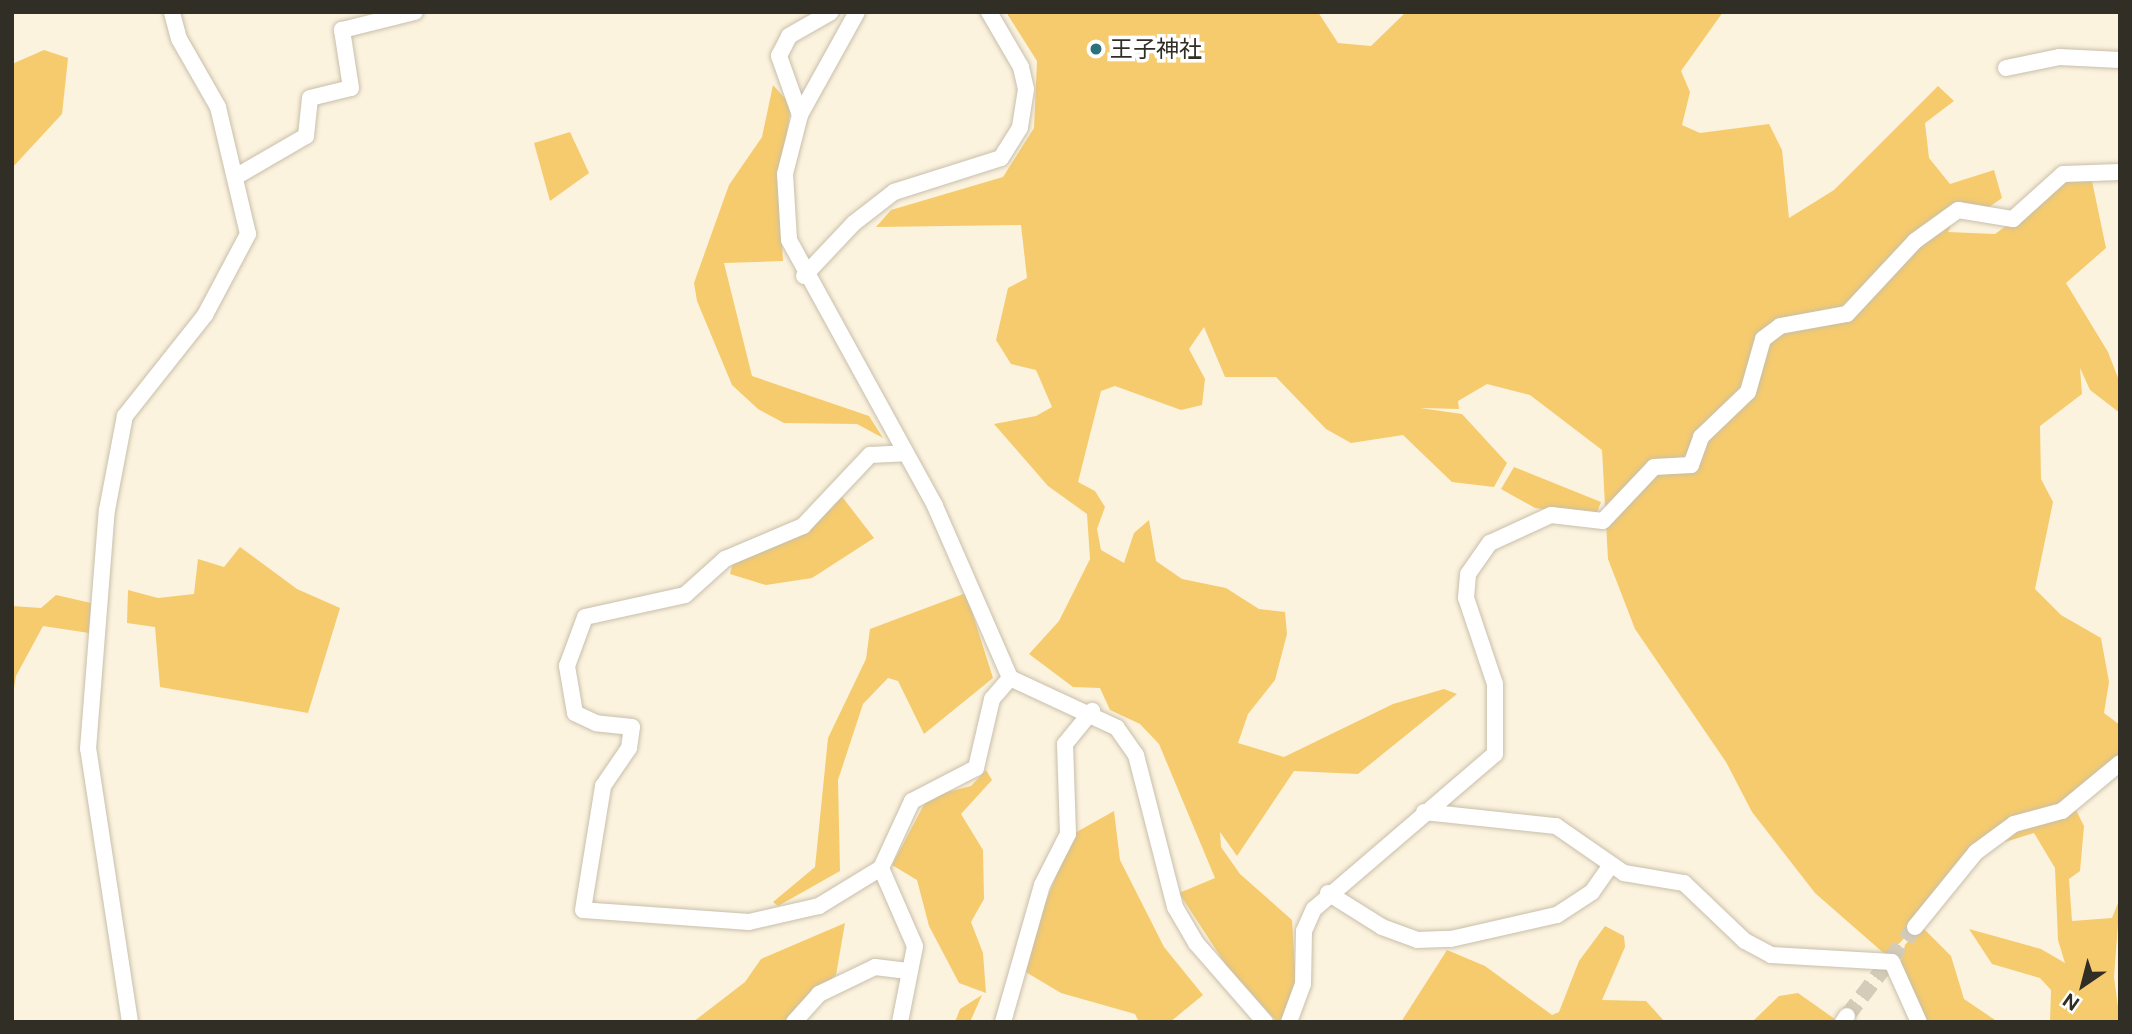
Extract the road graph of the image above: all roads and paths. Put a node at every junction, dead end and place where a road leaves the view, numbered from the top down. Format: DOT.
graph roads {
  1 [pos="172,12"];
  2 [pos="415,12"];
  3 [pos="831,12"];
  4 [pos="857,12"];
  5 [pos="989,12"];
  6 [pos="2120,60"];
  7 [pos="2006,68"];
  8 [pos="800,115"];
  9 [pos="2120,172"];
  10 [pos="237,176"];
  11 [pos="804,276"];
  12 [pos="905,453"];
  13 [pos="1010,678"];
  14 [pos="1092,711"];
  15 [pos="2120,763"];
  16 [pos="1424,812"];
  17 [pos="1611,865"];
  18 [pos="881,868"];
  19 [pos="1328,893"];
  20 [pos="1915,927"];
  21 [pos="910,971"];
  22 [pos="130,1022"];
  23 [pos="794,1022"];
  24 [pos="900,1022"];
  25 [pos="1003,1022"];
  26 [pos="1265,1022"];
  27 [pos="1289,1022"];
  28 [pos="1919,1022"];
  1 -- 10 [label="street"];
  2 -- 10 [label="street"];
  3 -- 8 [label="street"];
  4 -- 8 [label="street"];
  5 -- 11 [label="street"];
  6 -- 7 [label="street"];
  8 -- 11 [label="street"];
  9 -- 16 [label="street"];
  10 -- 22 [label="street"];
  11 -- 12 [label="street"];
  12 -- 13 [label="street"];
  12 -- 18 [label="street"];
  13 -- 14 [label="street"];
  13 -- 18 [label="street"];
  14 -- 25 [label="street"];
  14 -- 26 [label="street"];
  15 -- 20 [label="street"];
  16 -- 17 [label="street"];
  16 -- 19 [label="street"];
  17 -- 19 [label="street"];
  17 -- 28 [label="street"];
  18 -- 21 [label="street"];
  19 -- 27 [label="street"];
  21 -- 23 [label="street"];
  21 -- 24 [label="street"];
}
